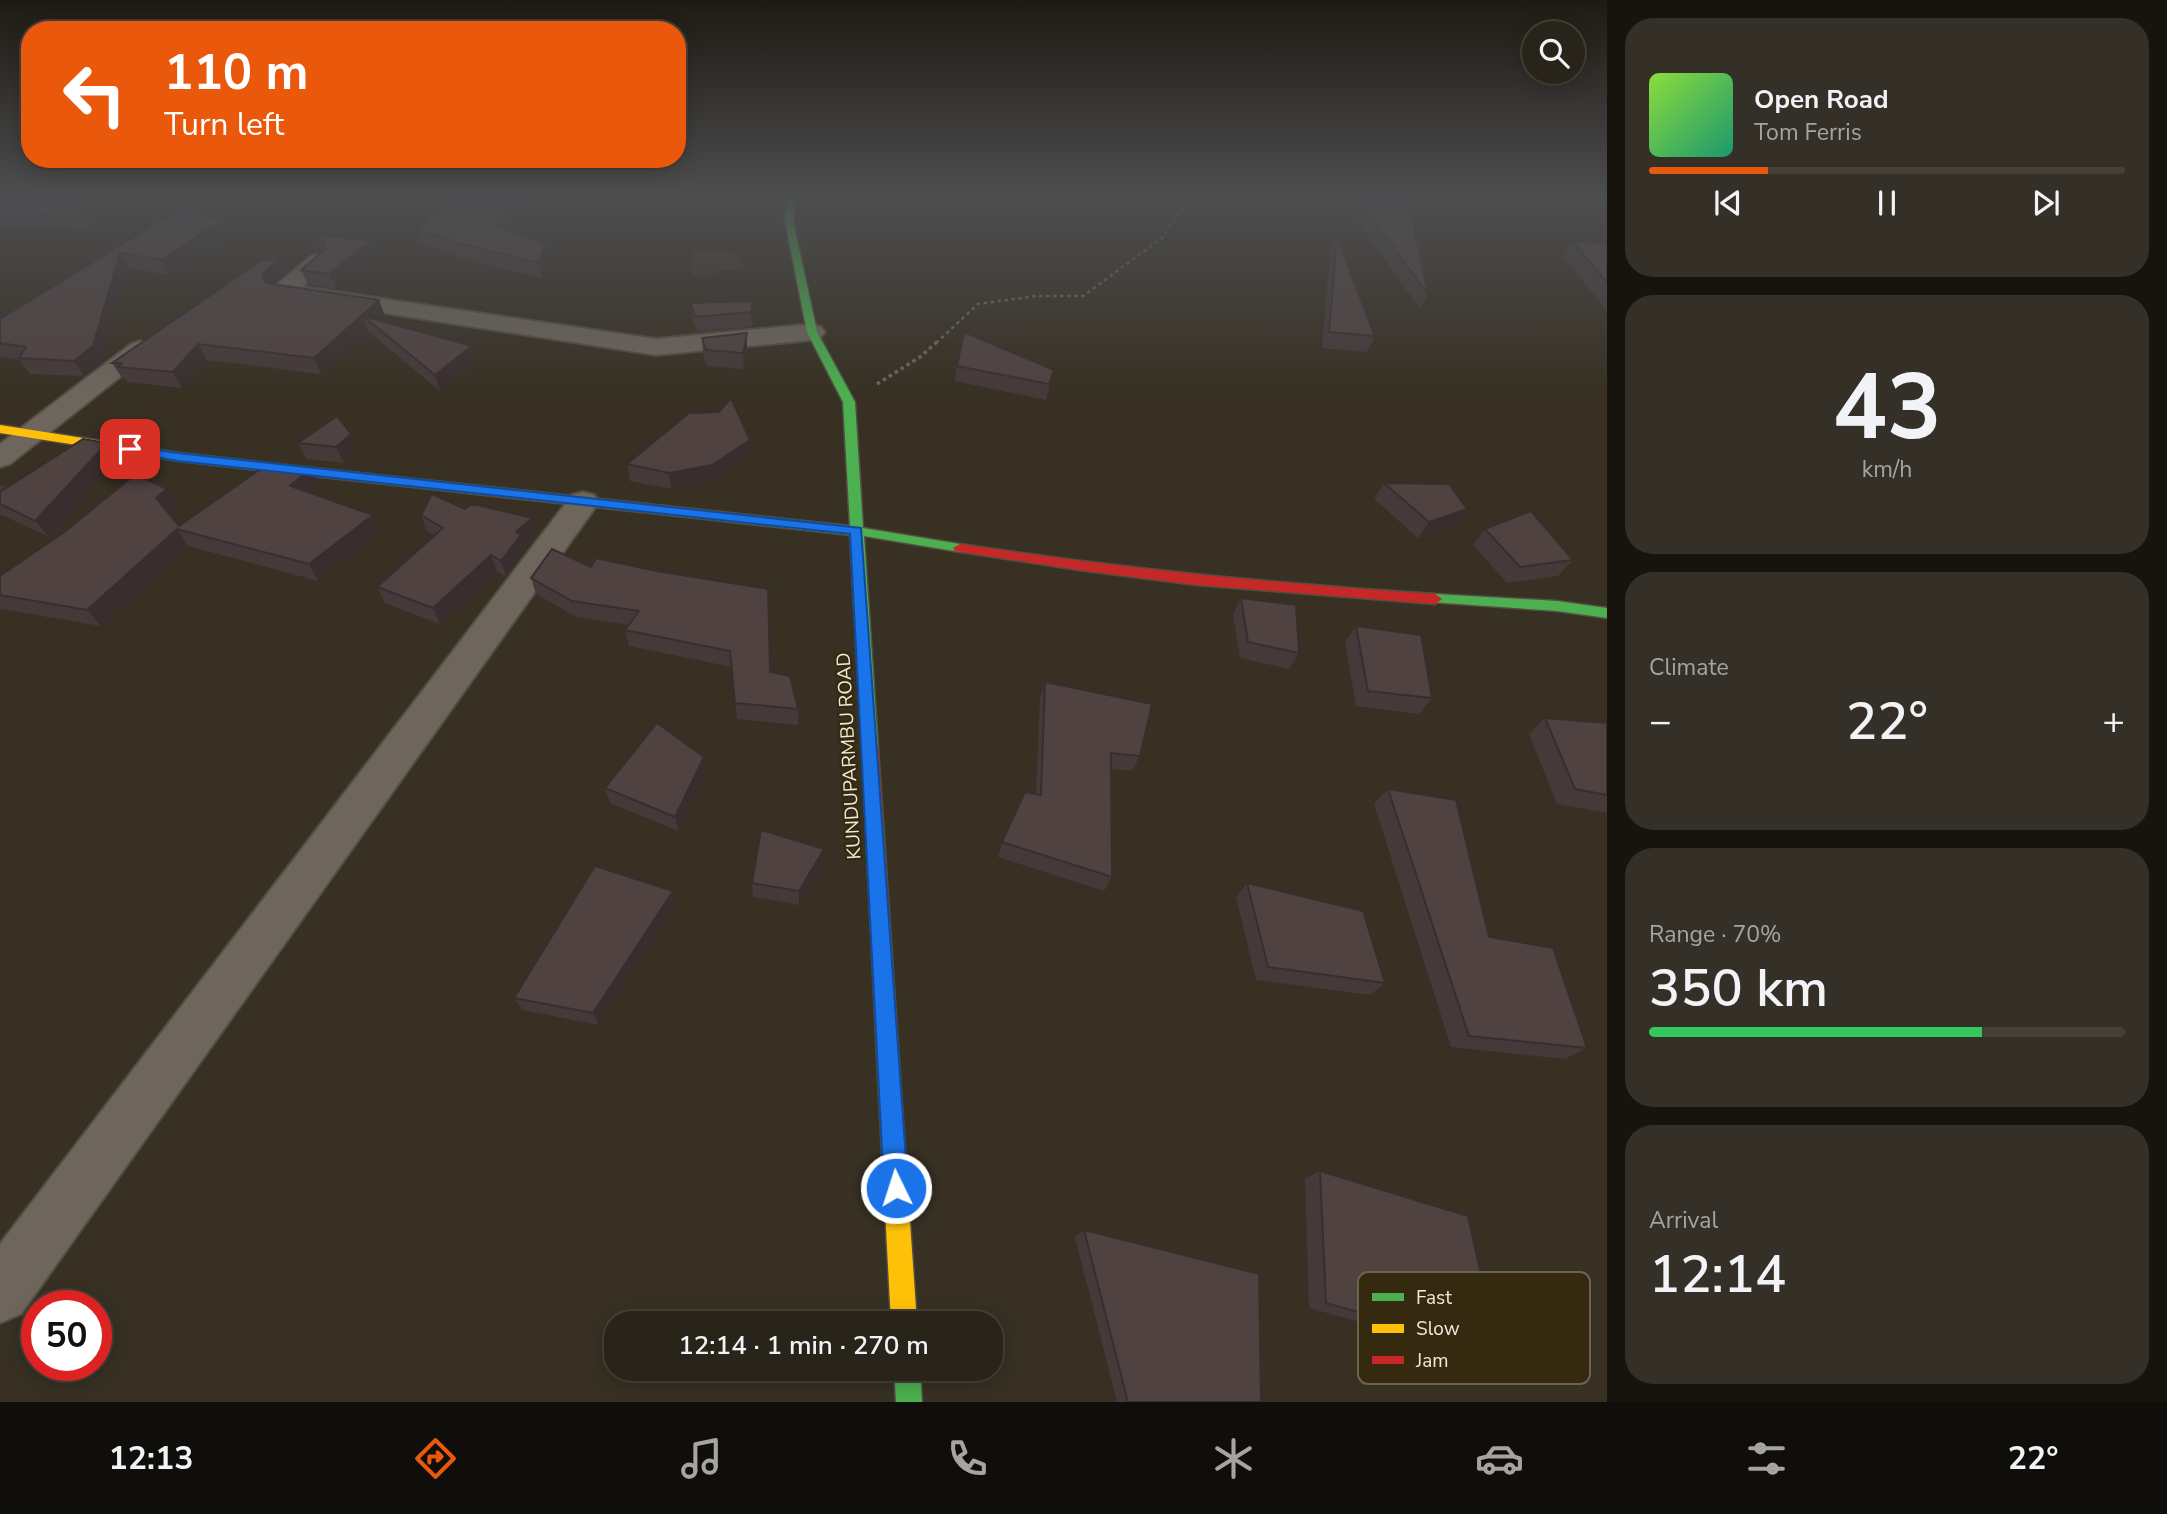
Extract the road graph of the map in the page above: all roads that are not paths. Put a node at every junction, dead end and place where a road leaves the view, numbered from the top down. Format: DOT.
graph roads {
  1 [pos="316,263"];
  2 [pos="798,263"];
  3 [pos="812,332"];
  4 [pos="140,349"];
  5 [pos="0,429"];
  6 [pos="33,434"];
  7 [pos="0,458"];
  8 [pos="583,502"];
  9 [pos="857,531"];
  10 [pos="1607,613"];
  11 [pos="0,1293"];
  12 [pos="903,1311"];
  13 [pos="908,1381"];
  14 [pos="909,1402"];
  1 -- 3 [label="street"];
  2 -- 3 [label="street, KUNDUPARMBU ROAD"];
  3 -- 9 [label="street, KUNDUPARMBU ROAD"];
  4 -- 6 [label="street"];
  5 -- 6 [label="street"];
  6 -- 7 [label="street"];
  6 -- 8 [label="street"];
  8 -- 9 [label="street"];
  8 -- 11 [label="street"];
  9 -- 10 [label="street"];
  9 -- 12 [label="street, KUNDUPARMBU ROAD"];
  13 -- 14 [label="street"];
}
